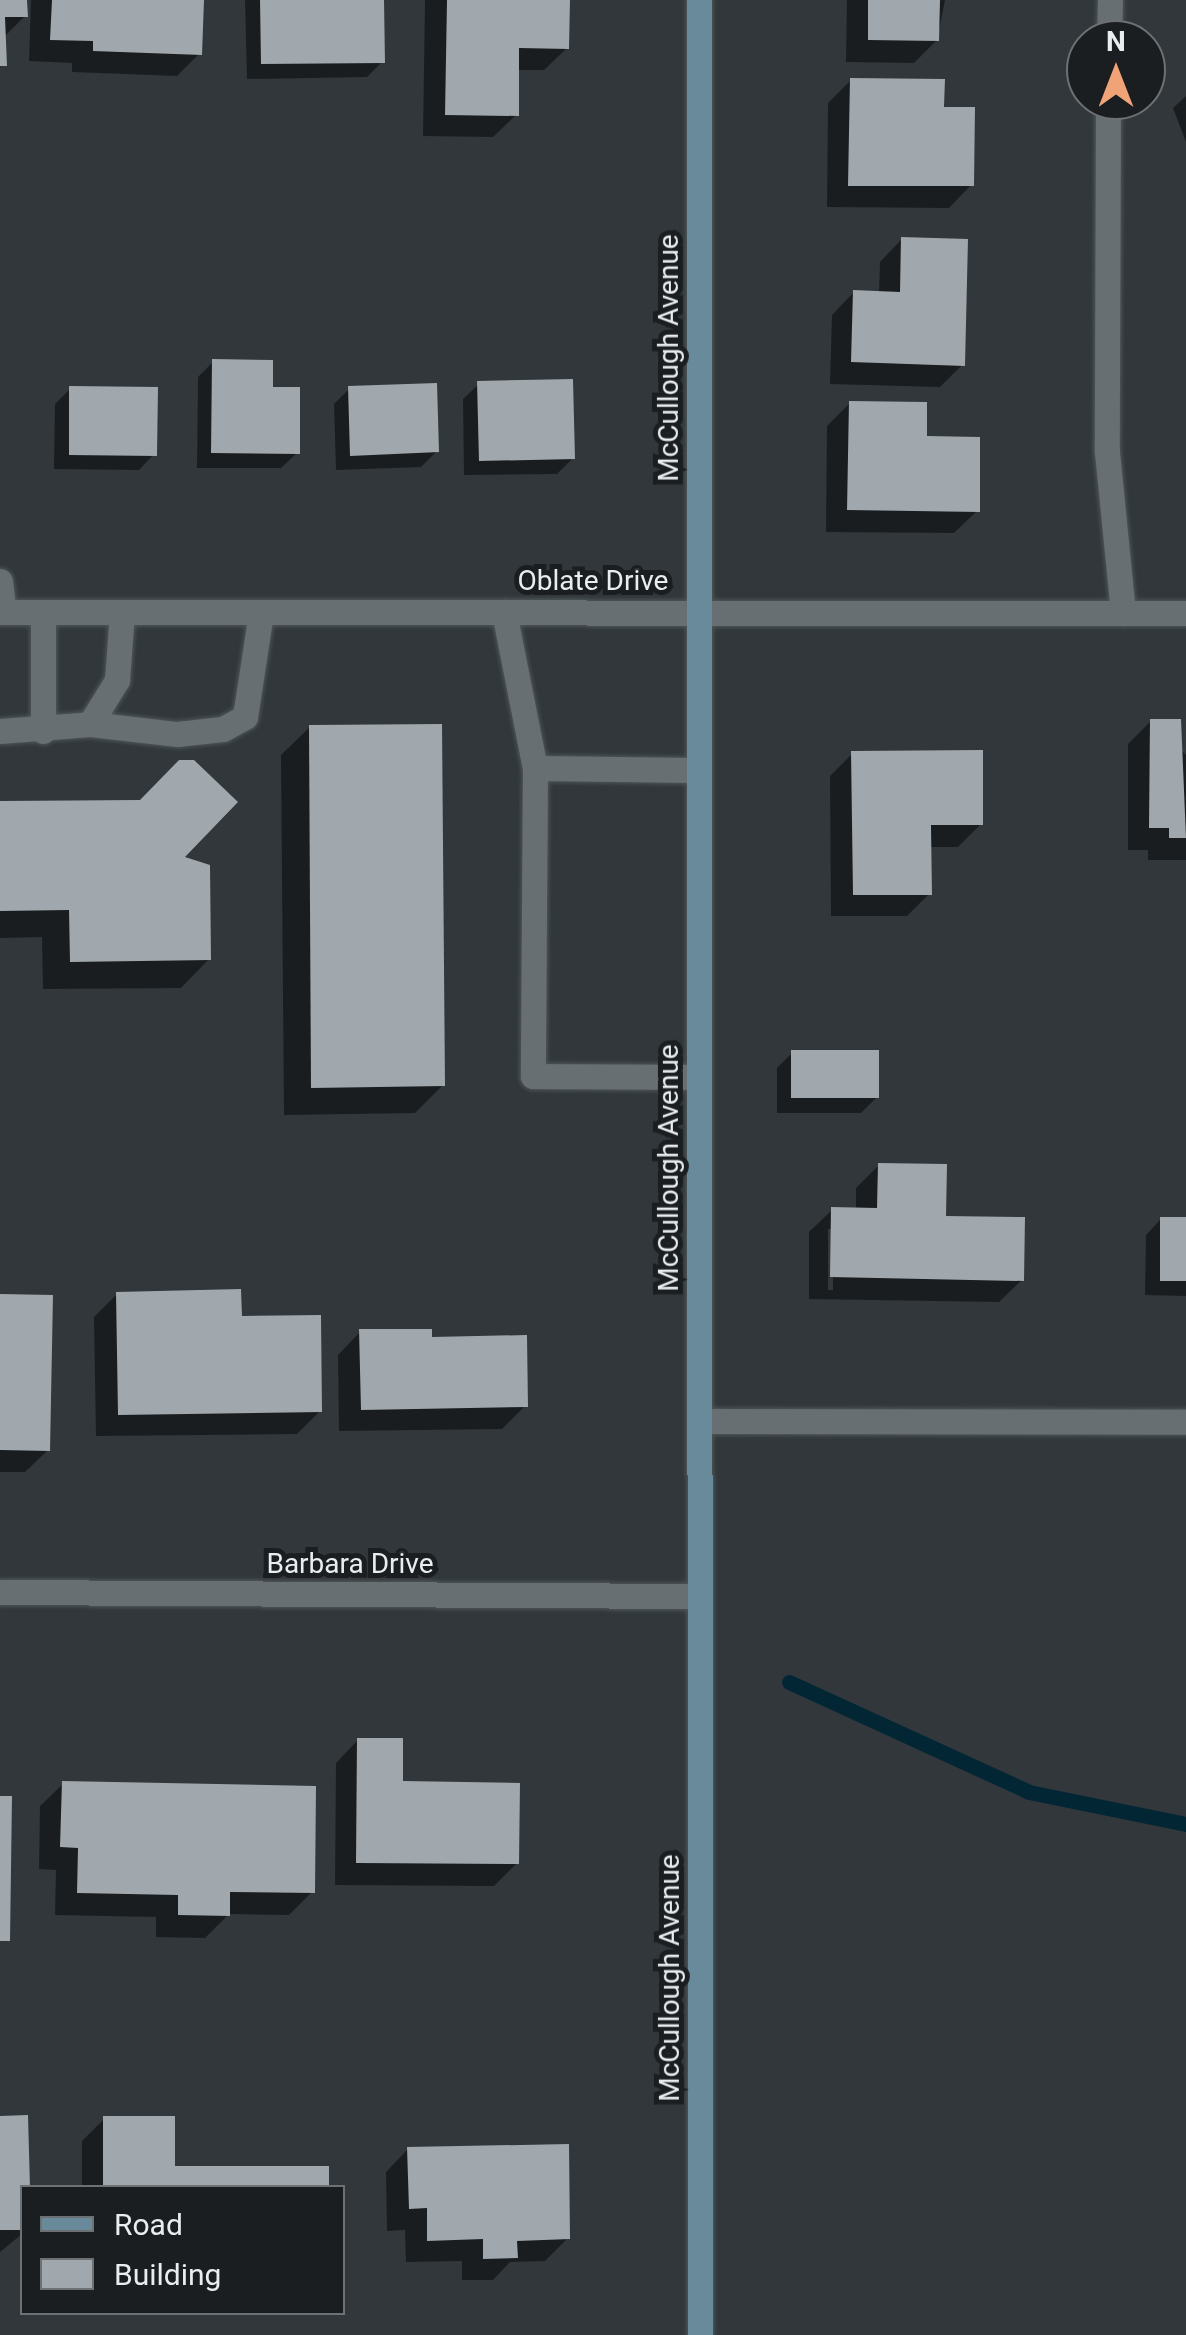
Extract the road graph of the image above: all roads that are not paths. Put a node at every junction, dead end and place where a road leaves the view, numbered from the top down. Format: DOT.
graph roads {
  1 [pos="699,0"];
  2 [pos="1108,120"];
  3 [pos="0,581"];
  4 [pos="699,611"];
  5 [pos="2,612"];
  6 [pos="42,612"];
  7 [pos="122,612"];
  8 [pos="261,612"];
  9 [pos="504,612"];
  10 [pos="1123,613"];
  11 [pos="1186,613"];
  12 [pos="90,724"];
  13 [pos="42,730"];
  14 [pos="0,731"];
  15 [pos="535,768"];
  16 [pos="699,770"];
  17 [pos="700,1076"];
  18 [pos="700,1421"];
  19 [pos="1186,1422"];
  20 [pos="0,1592"];
  21 [pos="700,1596"];
  22 [pos="700,2335"];
  1 -- 4 [label="main road, McCullough Avenue"];
  2 -- 10 [label="street"];
  3 -- 5 [label="street"];
  4 -- 9 [label="street, Oblate Drive"];
  4 -- 10 [label="street, Oblate Drive"];
  4 -- 16 [label="main road, McCullough Avenue"];
  5 -- 6 [label="street, Oblate Drive"];
  6 -- 7 [label="street, Oblate Drive"];
  6 -- 13 [label="street"];
  7 -- 8 [label="street, Oblate Drive"];
  7 -- 12 [label="street"];
  8 -- 9 [label="street, Oblate Drive"];
  8 -- 12 [label="street"];
  9 -- 15 [label="street"];
  10 -- 11 [label="street, Oblate Drive"];
  12 -- 13 [label="street"];
  13 -- 14 [label="street"];
  15 -- 16 [label="street"];
  15 -- 17 [label="street"];
  16 -- 17 [label="main road, McCullough Avenue"];
  17 -- 18 [label="main road, McCullough Avenue"];
  18 -- 19 [label="street"];
  18 -- 21 [label="main road, McCullough Avenue"];
  20 -- 21 [label="street, Barbara Drive"];
  21 -- 22 [label="main road, McCullough Avenue"];
}
